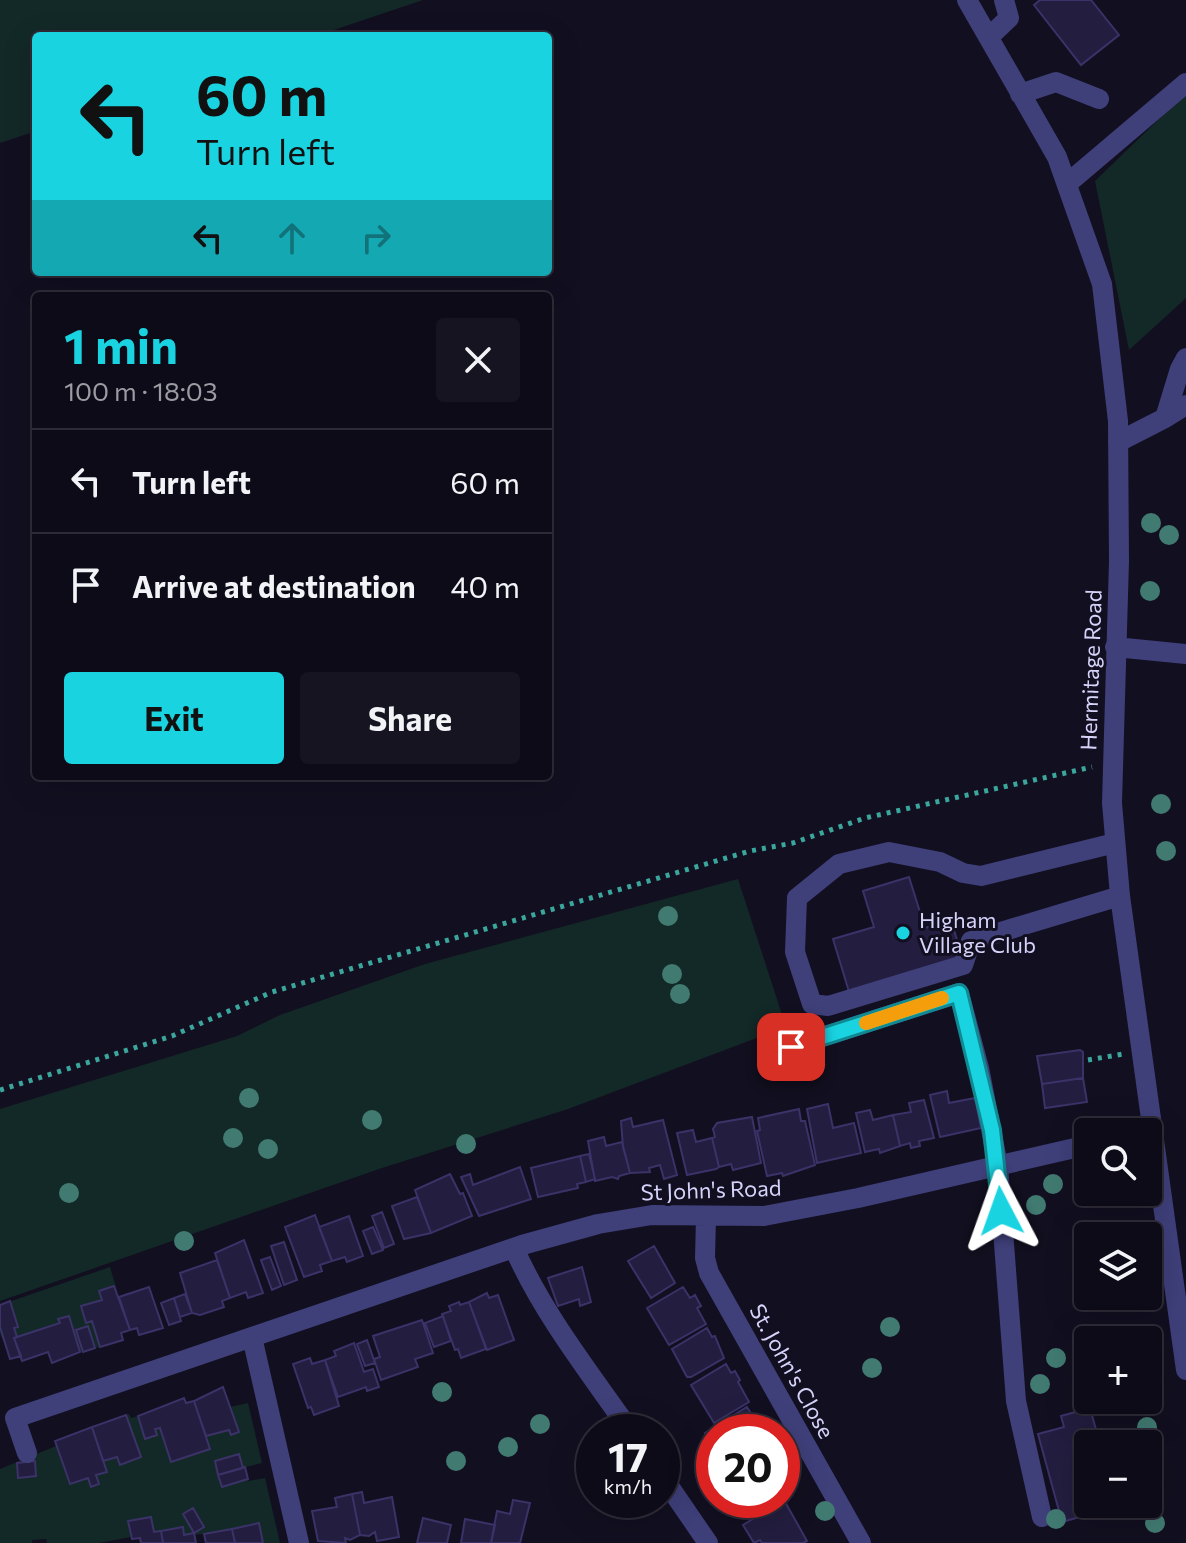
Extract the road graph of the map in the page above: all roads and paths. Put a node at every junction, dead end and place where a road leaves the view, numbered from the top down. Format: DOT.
graph roads {
  1 [pos="967,0"];
  2 [pos="1004,0"];
  3 [pos="989,37"];
  4 [pos="1186,83"];
  5 [pos="1020,94"];
  6 [pos="1099,99"];
  7 [pos="1068,183"];
  8 [pos="1186,358"];
  9 [pos="1186,405"];
  10 [pos="1165,418"];
  11 [pos="1118,442"];
  12 [pos="1115,647"];
  13 [pos="1186,654"];
  14 [pos="1112,762"];
  15 [pos="1115,843"];
  16 [pos="1120,896"];
  17 [pos="791,1047"];
  18 [pos="1130,1053"];
  19 [pos="1088,1060"];
  20 [pos="0,1090"];
  21 [pos="1149,1118"];
  22 [pos="1074,1148"];
  23 [pos="998,1165"];
  24 [pos="1162,1190"];
  25 [pos="706,1217"];
  26 [pos="514,1248"];
  27 [pos="1181,1289"];
  28 [pos="252,1337"];
  29 [pos="1186,1370"];
  30 [pos="618,1414"];
  31 [pos="7,1420"];
  32 [pos="27,1453"];
  33 [pos="680,1502"];
  34 [pos="1042,1517"];
  35 [pos="299,1543"];
  36 [pos="708,1543"];
  37 [pos="861,1543"];
  1 -- 3 [label="street, Hermitage Road"];
  2 -- 3 [label="street"];
  3 -- 5 [label="street, Hermitage Road"];
  4 -- 7 [label="street"];
  5 -- 6 [label="street"];
  5 -- 7 [label="street, Hermitage Road"];
  7 -- 11 [label="street, Hermitage Road"];
  8 -- 10 [label="street"];
  9 -- 10 [label="street"];
  10 -- 11 [label="street"];
  11 -- 12 [label="street, Hermitage Road"];
  12 -- 13 [label="street"];
  12 -- 14 [label="street, Hermitage Road"];
  14 -- 15 [label="street, Hermitage Road"];
  14 -- 20 [label="path"];
  15 -- 16 [label="street, Hermitage Road"];
  15 -- 16 [label="street"];
  16 -- 21 [label="street, Hermitage Road"];
  17 -- 23 [label="street"];
  18 -- 19 [label="path"];
  22 -- 23 [label="street, St John's Road"];
  23 -- 25 [label="street, St John's Road"];
  23 -- 34 [label="street"];
  24 -- 27 [label="street, Hermitage Road"];
  25 -- 26 [label="street, St John's Road"];
  25 -- 37 [label="street, St. John's Close"];
  26 -- 28 [label="street, St John's Road"];
  26 -- 30 [label="street"];
  27 -- 29 [label="street, Hermitage Road"];
  28 -- 31 [label="street, St John's Road"];
  28 -- 35 [label="street"];
  31 -- 32 [label="street, St John's Road"];
  33 -- 36 [label="street"];
}
